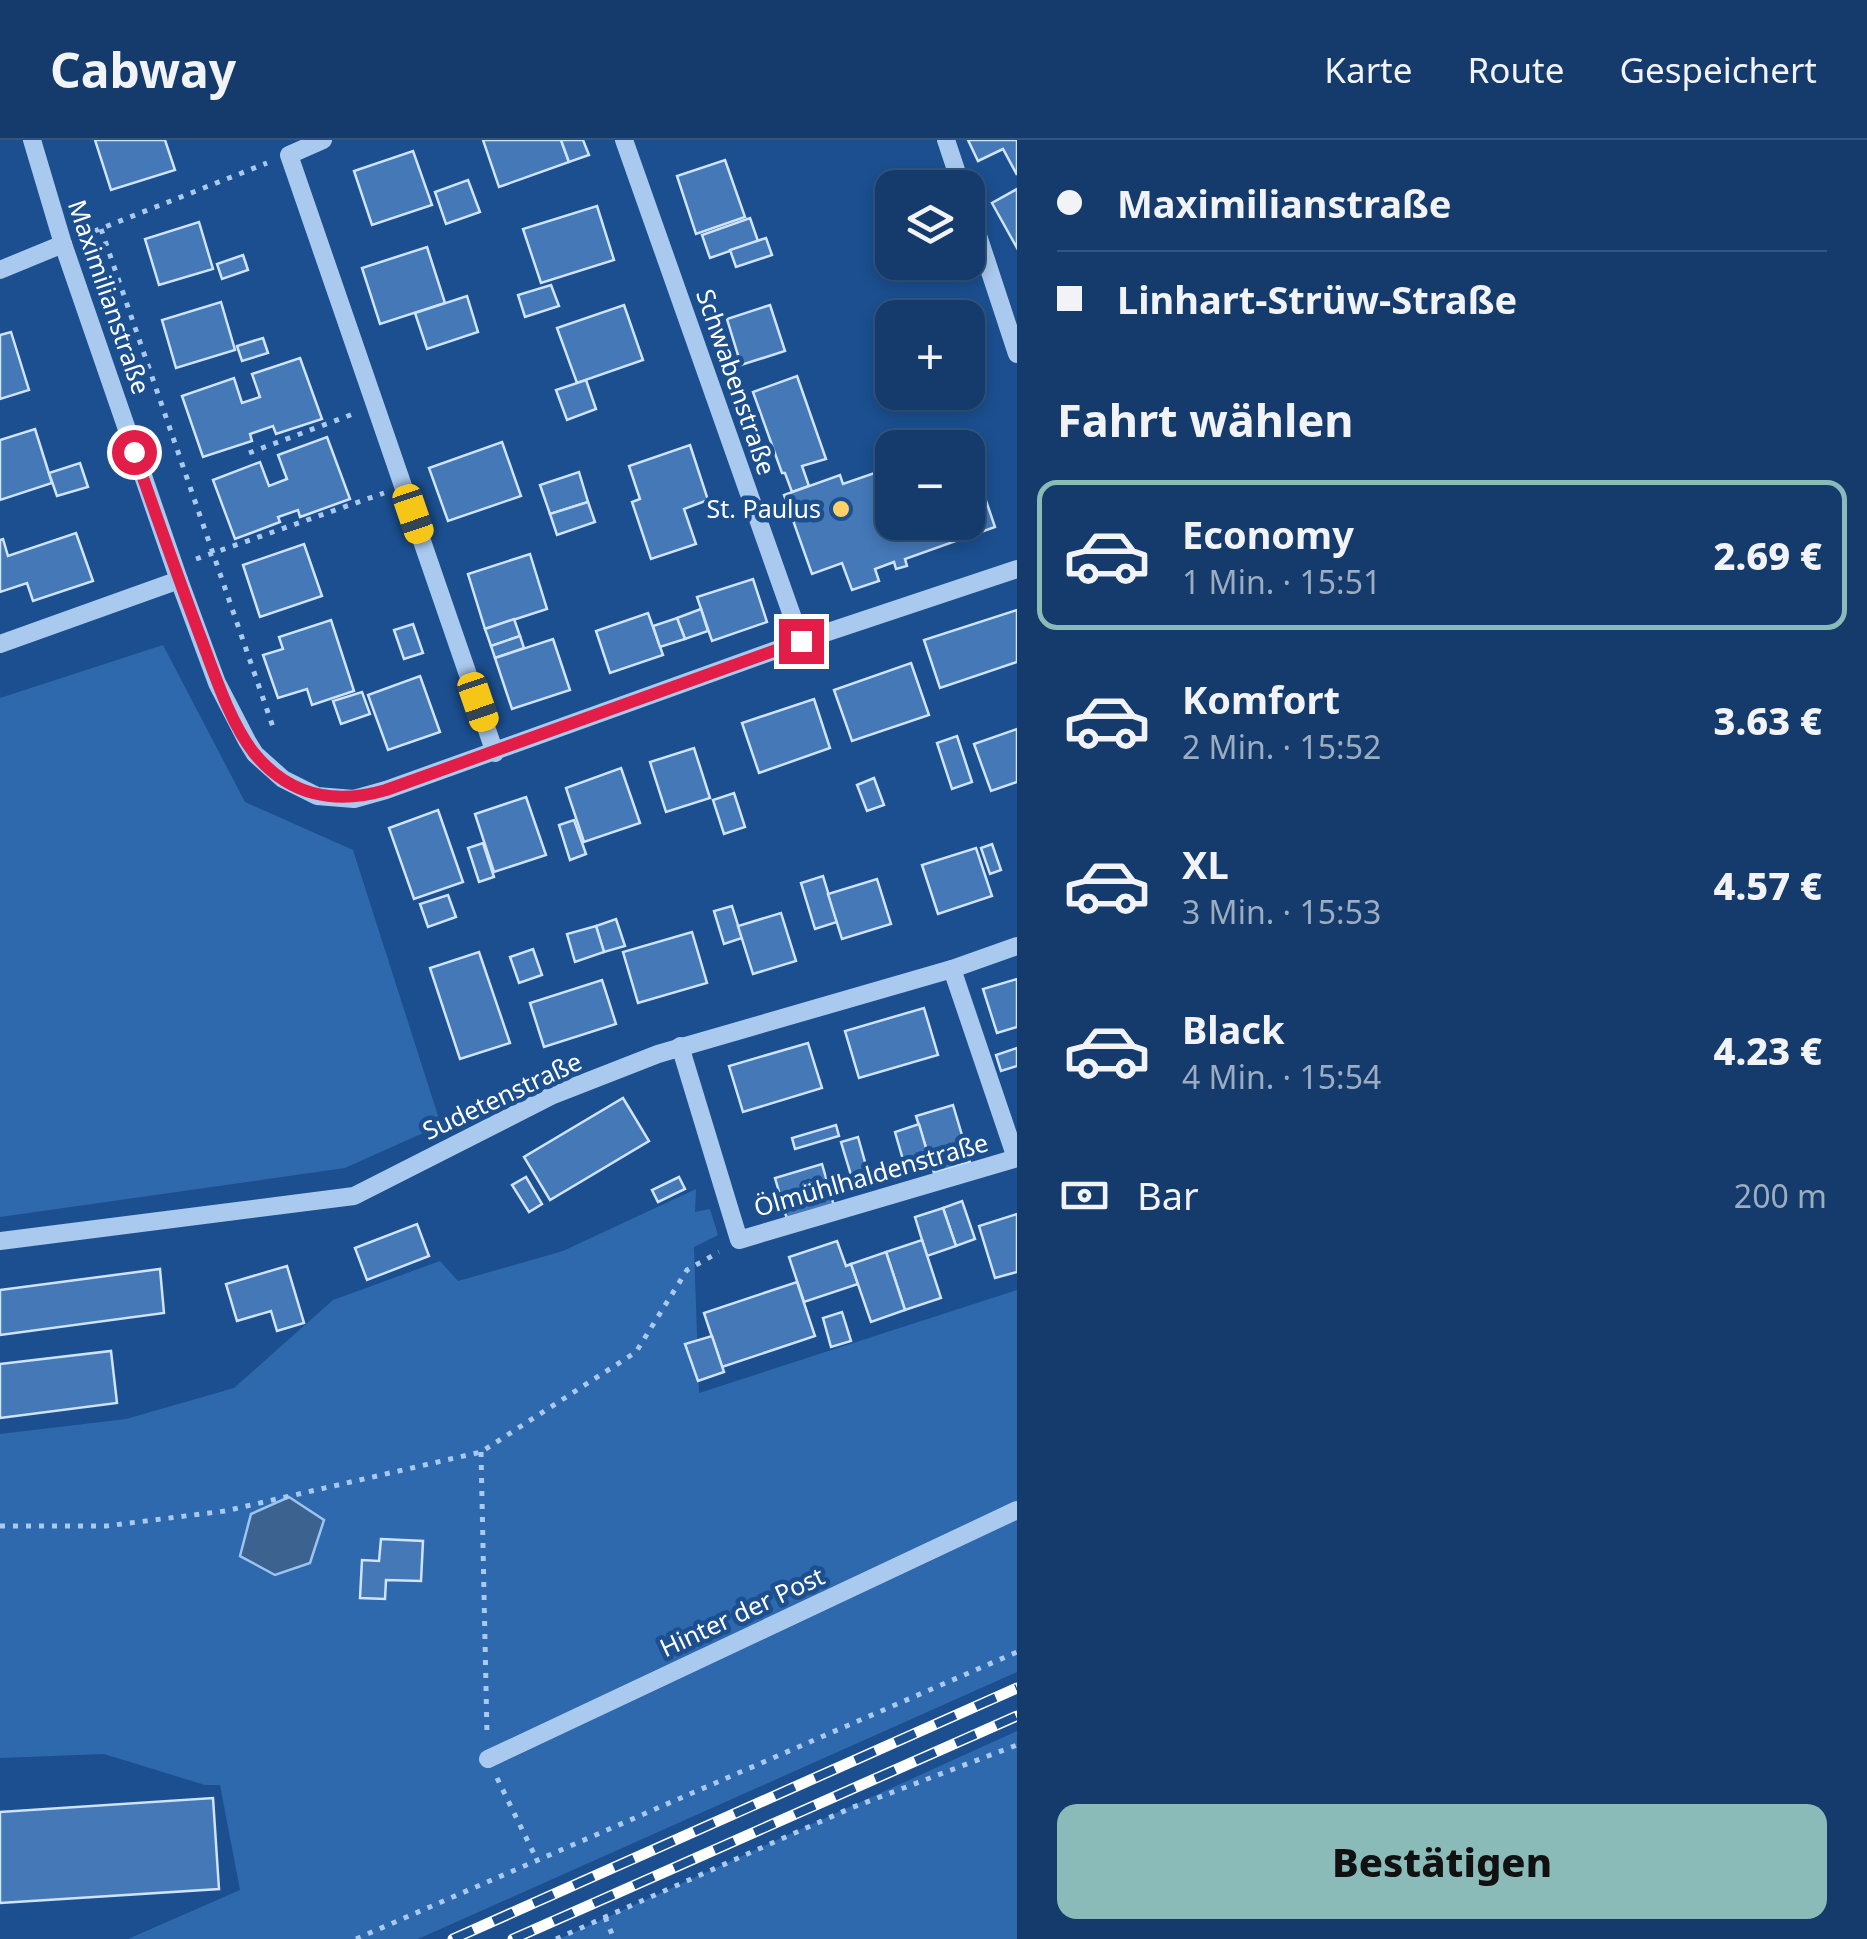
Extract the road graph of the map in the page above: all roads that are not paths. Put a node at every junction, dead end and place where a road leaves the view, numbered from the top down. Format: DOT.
graph roads {
  1 [pos="32,140"];
  2 [pos="323,140"];
  3 [pos="624,140"];
  4 [pos="946,140"];
  5 [pos="956,170"];
  6 [pos="63,244"];
  7 [pos="985,257"];
  8 [pos="0,270"];
  9 [pos="1017,354"];
  10 [pos="1017,569"];
  11 [pos="177,573"];
  12 [pos="801,641"];
  13 [pos="0,644"];
  14 [pos="496,753"];
  15 [pos="1017,946"];
  16 [pos="952,969"];
  17 [pos="680,1046"];
  18 [pos="1016,1158"];
  19 [pos="0,1240"];
  20 [pos="1017,1510"];
  21 [pos="488,1759"];
  1 -- 6 [label="street, Maximilianstraße"];
  2 -- 14 [label="street"];
  3 -- 12 [label="street, Schwabenstraße"];
  4 -- 5 [label="street"];
  6 -- 8 [label="street"];
  6 -- 11 [label="street, Maximilianstraße"];
  7 -- 9 [label="street"];
  10 -- 12 [label="street"];
  11 -- 13 [label="street"];
  11 -- 14 [label="street, Maximilianstraße"];
  12 -- 14 [label="street"];
  15 -- 16 [label="street, Sudetenstraße"];
  16 -- 17 [label="street, Sudetenstraße"];
  16 -- 18 [label="street"];
  17 -- 18 [label="street, Ölmühlhaldenstraße"];
  17 -- 19 [label="street, Sudetenstraße"];
  20 -- 21 [label="street, Hinter der Post"];
}
